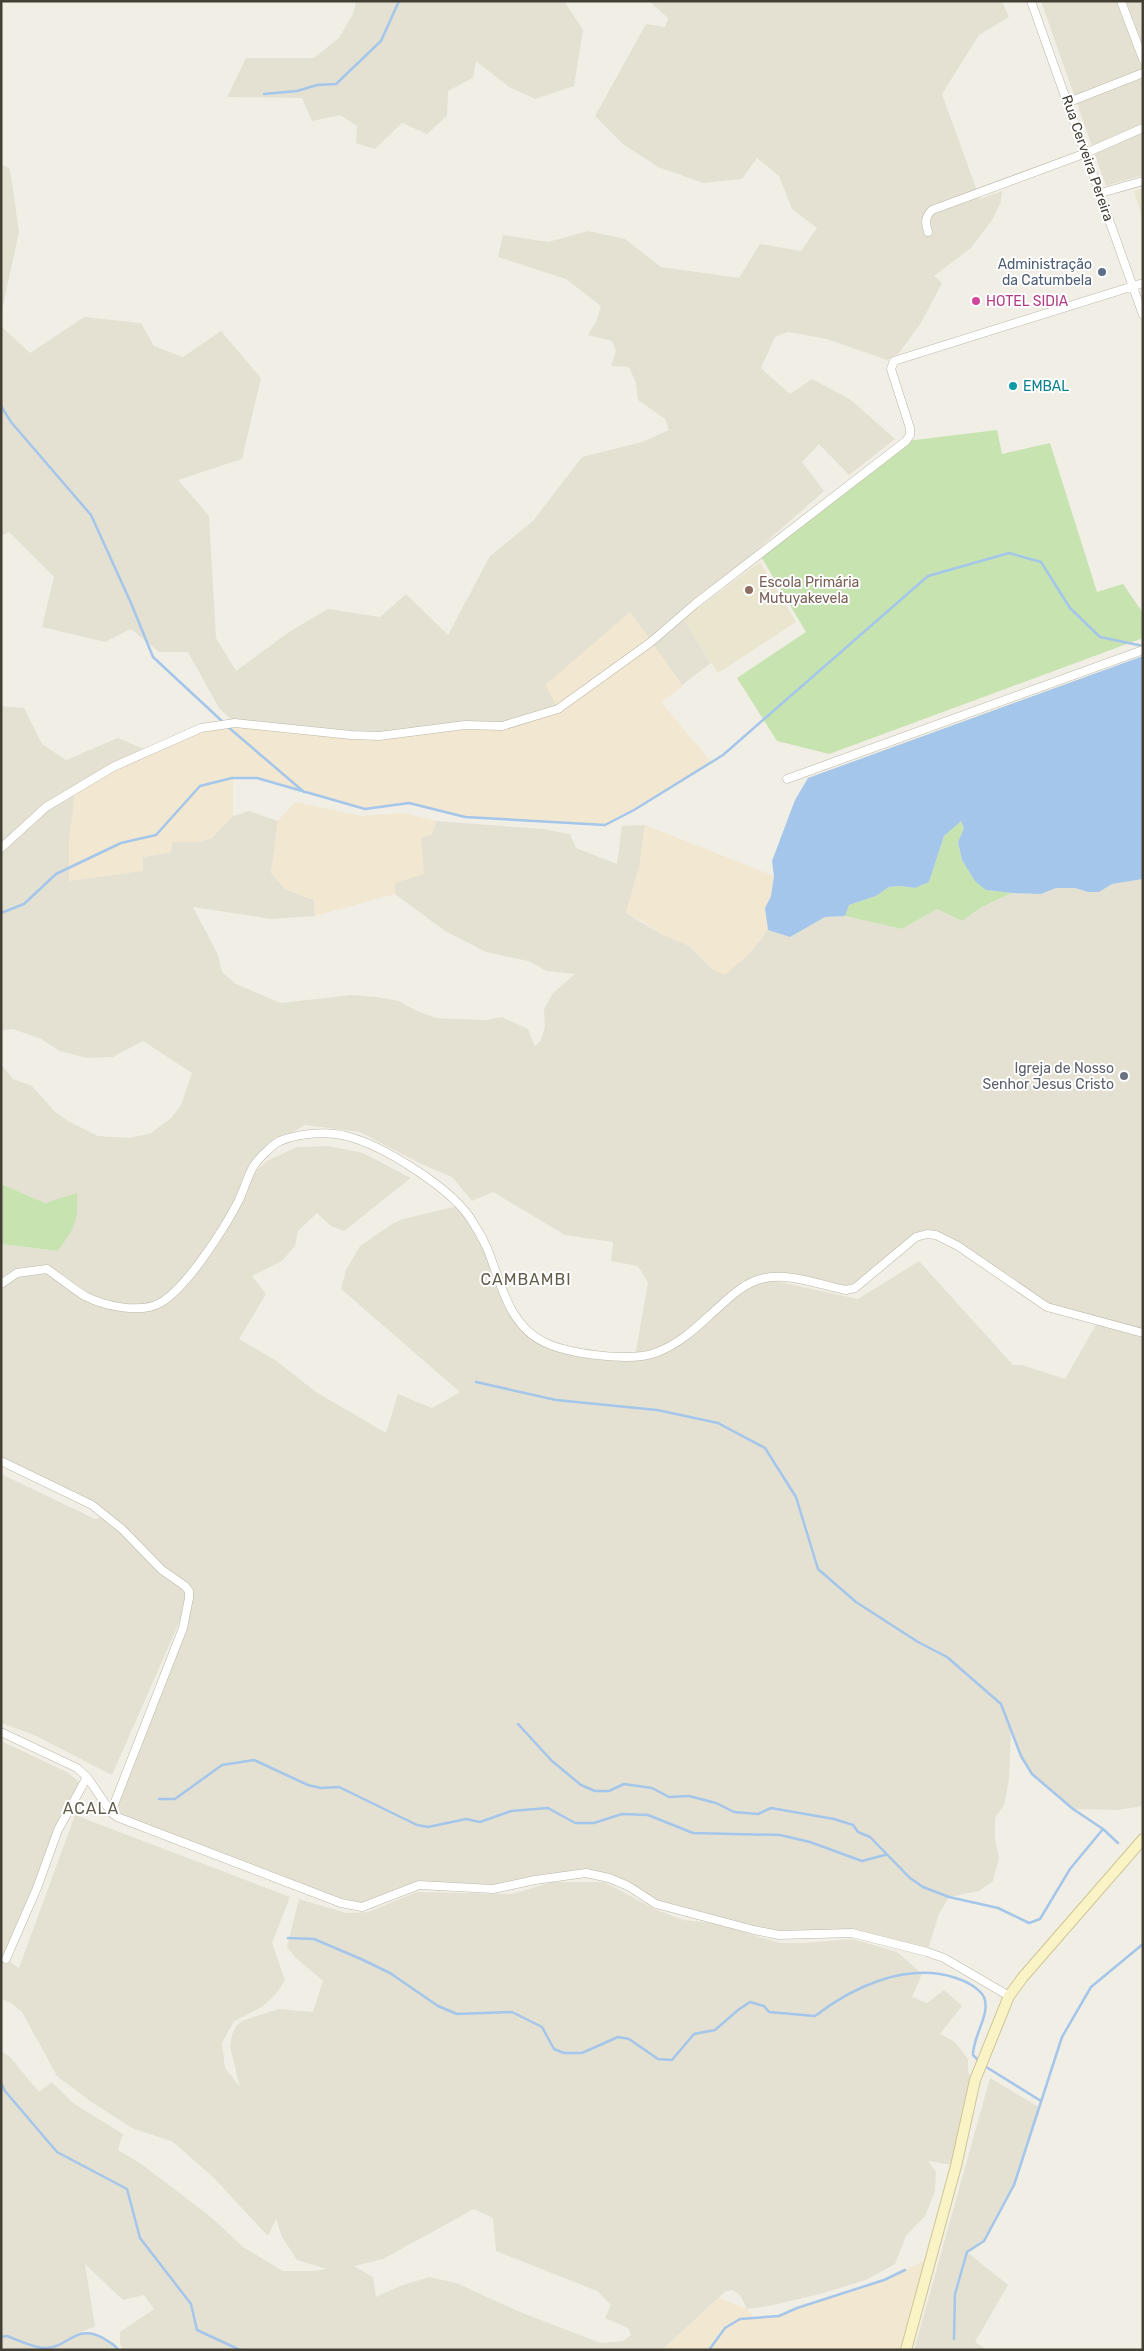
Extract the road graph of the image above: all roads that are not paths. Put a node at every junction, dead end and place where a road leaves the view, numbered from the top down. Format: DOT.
graph roads {
  1 [pos="1031,1"];
  2 [pos="1121,1"];
  3 [pos="1143,59"];
  4 [pos="1143,73"];
  5 [pos="1069,102"];
  6 [pos="1143,128"];
  7 [pos="1086,153"];
  8 [pos="1143,181"];
  9 [pos="1101,193"];
  10 [pos="928,232"];
  11 [pos="1143,282"];
  12 [pos="1133,286"];
  13 [pos="1143,315"];
  14 [pos="1143,650"];
  15 [pos="787,779"];
  16 [pos="1,848"];
  17 [pos="1,1284"];
  18 [pos="1143,1333"];
  19 [pos="1,1461"];
  20 [pos="1,1732"];
  21 [pos="88,1777"];
  22 [pos="111,1812"];
  23 [pos="1143,1839"];
  24 [pos="6,1959"];
  25 [pos="1009,1996"];
  26 [pos="906,2350"];
  1 -- 5 [label="street, Rua Cerveira Pereira"];
  2 -- 3 [label="street"];
  4 -- 5 [label="street"];
  5 -- 7 [label="street, Rua Cerveira Pereira"];
  6 -- 7 [label="street"];
  7 -- 9 [label="street, Rua Cerveira Pereira"];
  7 -- 10 [label="street"];
  8 -- 9 [label="street"];
  9 -- 12 [label="street, Rua Cerveira Pereira"];
  11 -- 12 [label="street"];
  12 -- 13 [label="street, Rua Cerveira Pereira"];
  12 -- 16 [label="street"];
  14 -- 15 [label="street"];
  17 -- 18 [label="street"];
  19 -- 22 [label="street"];
  20 -- 21 [label="street"];
  21 -- 22 [label="street"];
  21 -- 24 [label="street"];
  22 -- 25 [label="street"];
  23 -- 25 [label="street"];
  25 -- 26 [label="street"];
}
